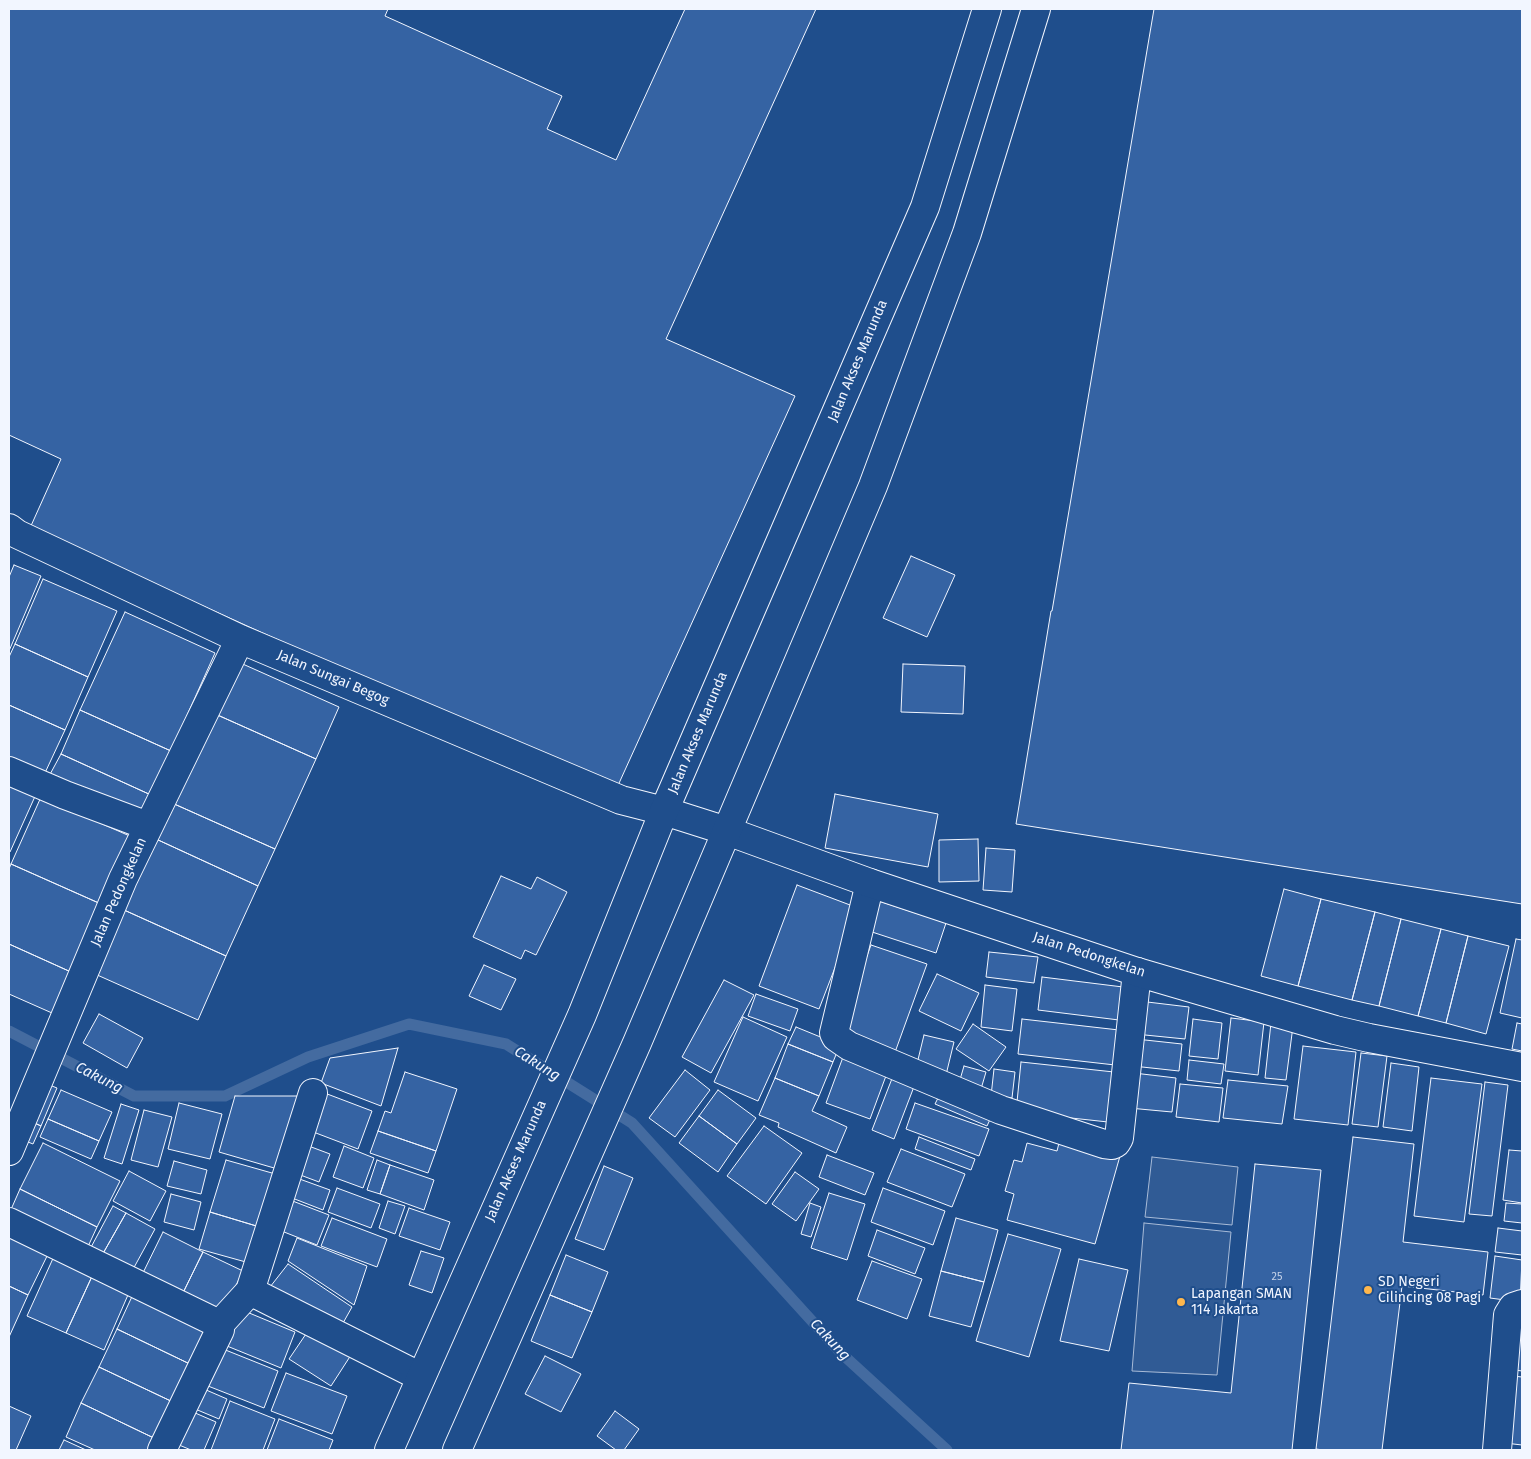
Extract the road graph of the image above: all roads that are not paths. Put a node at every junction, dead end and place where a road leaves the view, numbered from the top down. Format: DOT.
graph roads {
  1 [pos="987,9"];
  2 [pos="1036,9"];
  3 [pos="9,528"];
  4 [pos="240,639"];
  5 [pos="9,771"];
  6 [pos="664,811"];
  7 [pos="148,826"];
  8 [pos="727,831"];
  9 [pos="870,882"];
  10 [pos="1137,972"];
  11 [pos="1522,1067"];
  12 [pos="313,1093"];
  13 [pos="9,1151"];
  14 [pos="9,1222"];
  15 [pos="250,1291"];
  16 [pos="1518,1305"];
  17 [pos="219,1326"];
  18 [pos="421,1377"];
  19 [pos="162,1450"];
  20 [pos="389,1450"];
  21 [pos="457,1450"];
  22 [pos="1497,1450"];
  1 -- 6 [label="street, Jalan Akses Marunda"];
  2 -- 8 [label="street"];
  3 -- 4 [label="street, Jalan Sungai Begog"];
  4 -- 6 [label="street, Jalan Sungai Begog"];
  4 -- 7 [label="street, Jalan Pedongkelan"];
  5 -- 7 [label="street"];
  6 -- 8 [label="street, Jalan Pedongkelan"];
  6 -- 18 [label="street, Jalan Akses Marunda"];
  7 -- 13 [label="street, Jalan Pedongkelan"];
  8 -- 9 [label="street, Jalan Pedongkelan"];
  8 -- 21 [label="street"];
  9 -- 10 [label="street, Jalan Pedongkelan"];
  9 -- 10 [label="street"];
  10 -- 11 [label="street, Jalan Pedongkelan"];
  12 -- 15 [label="street"];
  14 -- 17 [label="street"];
  15 -- 17 [label="street"];
  15 -- 18 [label="street"];
  16 -- 22 [label="street"];
  17 -- 19 [label="street"];
  18 -- 20 [label="street, Jalan Akses Marunda"];
}
